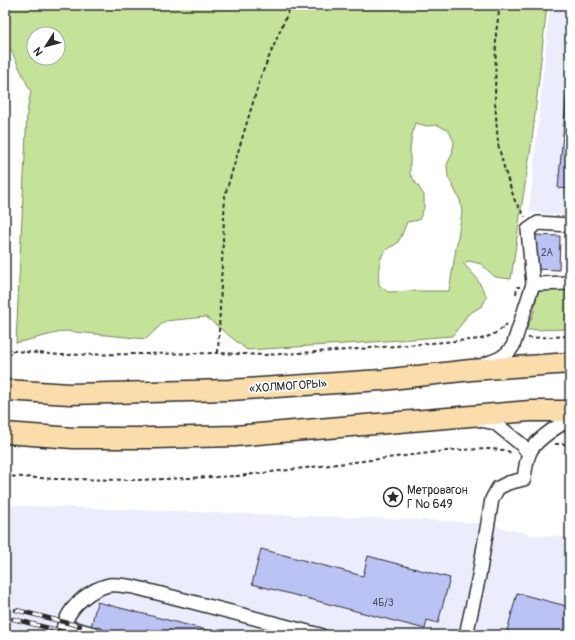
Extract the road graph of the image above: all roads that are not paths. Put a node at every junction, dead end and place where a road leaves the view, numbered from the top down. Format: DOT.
graph roads {
  1 [pos="570,225"];
  2 [pos="570,283"];
  3 [pos="533,284"];
  4 [pos="570,363"];
  5 [pos="471,370"];
  6 [pos="5,390"];
  7 [pos="570,410"];
  8 [pos="459,416"];
  9 [pos="570,419"];
  10 [pos="5,433"];
  11 [pos="529,454"];
  12 [pos="63,631"];
  13 [pos="98,635"];
  14 [pos="320,635"];
  15 [pos="466,635"];
  1 -- 3 [label="lane"];
  2 -- 3 [label="lane"];
  3 -- 5 [label="lane"];
  4 -- 5 [label="highway, «ХОЛМОГОРЫ»"];
  5 -- 6 [label="highway, «ХОЛМОГОРЫ»"];
  7 -- 8 [label="highway"];
  8 -- 10 [label="highway"];
  8 -- 11 [label="lane"];
  9 -- 11 [label="lane"];
  11 -- 15 [label="lane"];
  12 -- 13 [label="lane"];
  12 -- 14 [label="lane"];
}
